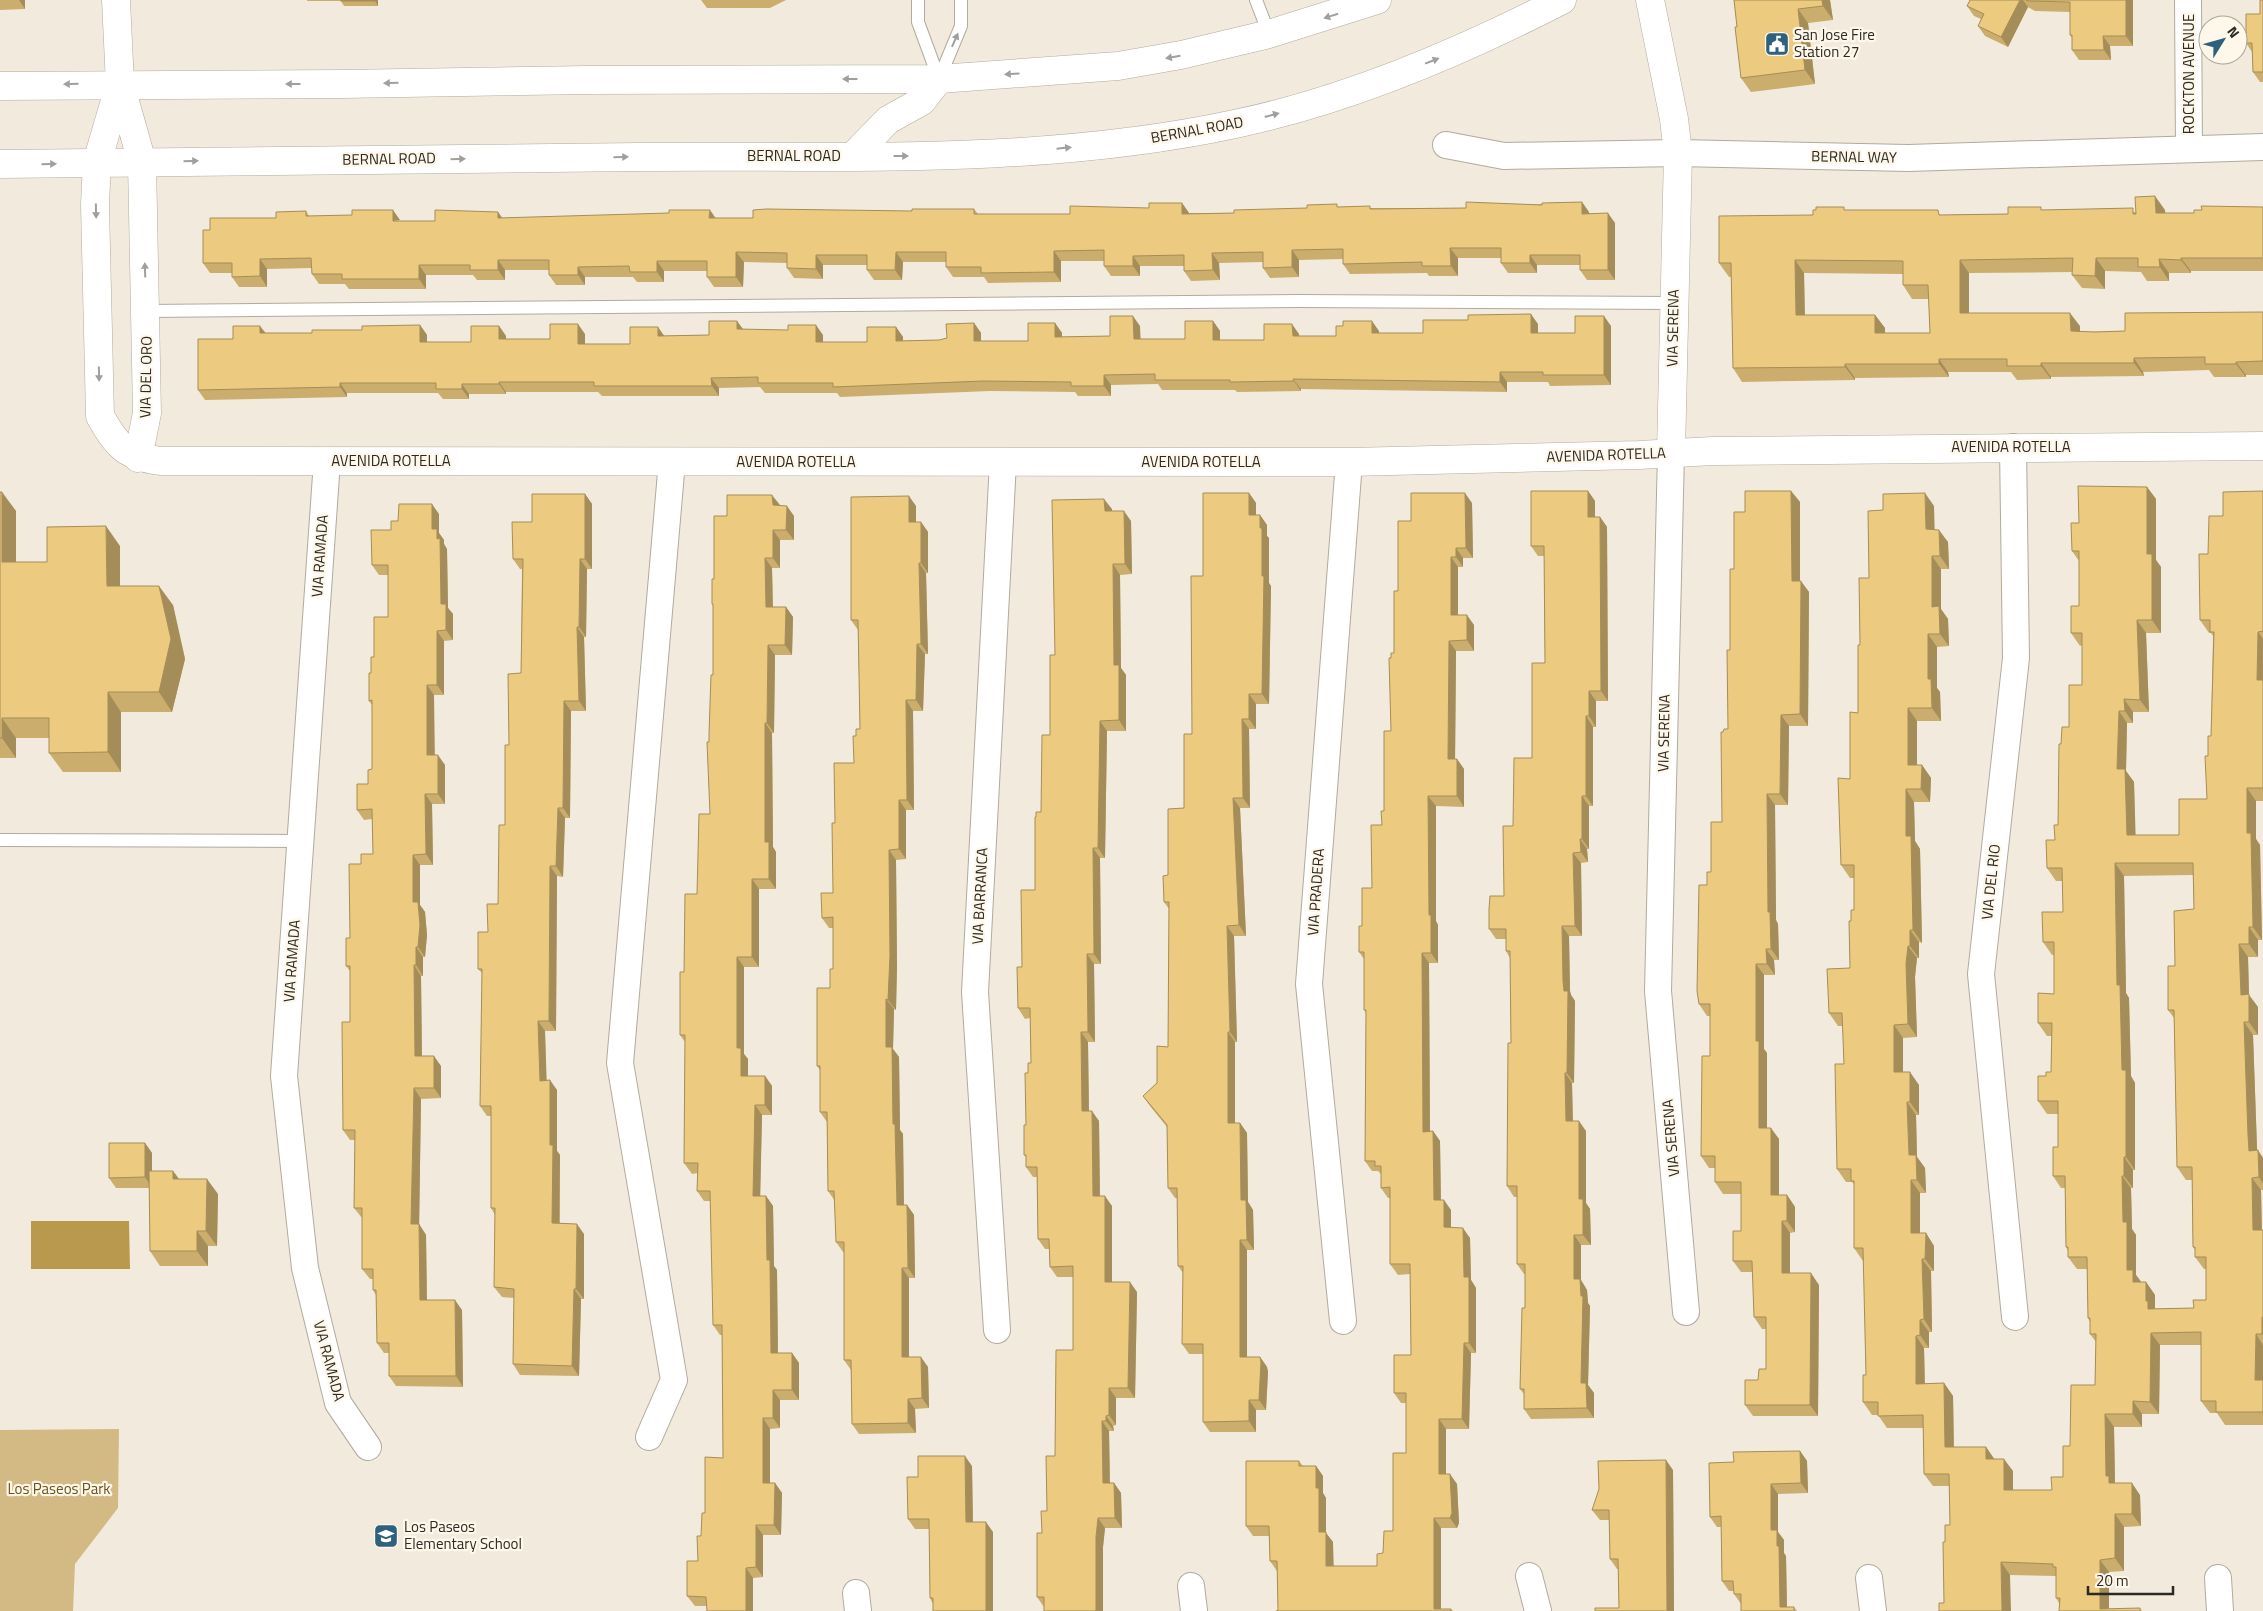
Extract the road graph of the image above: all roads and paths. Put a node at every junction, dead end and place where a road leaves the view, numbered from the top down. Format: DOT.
graph roads {
  1 [pos="116,0"];
  2 [pos="918,0"];
  3 [pos="961,0"];
  4 [pos="1256,0"];
  5 [pos="1377,0"];
  6 [pos="1562,0"];
  7 [pos="1650,0"];
  8 [pos="2188,0"];
  9 [pos="1270,34"];
  10 [pos="939,79"];
  11 [pos="120,84"];
  12 [pos="0,86"];
  13 [pos="1446,145"];
  14 [pos="2263,147"];
  15 [pos="2189,149"];
  16 [pos="1678,153"];
  17 [pos="853,156"];
  18 [pos="97,162"];
  19 [pos="142,162"];
  20 [pos="0,164"];
  21 [pos="1674,303"];
  22 [pos="146,311"];
  23 [pos="2263,446"];
  24 [pos="2013,447"];
  25 [pos="1671,453"];
  26 [pos="138,458"];
  27 [pos="327,461"];
  28 [pos="672,462"];
  29 [pos="1003,462"];
  30 [pos="1349,462"];
  31 [pos="0,840"];
  32 [pos="300,841"];
  33 [pos="1686,1312"];
  34 [pos="2015,1317"];
  35 [pos="1343,1321"];
  36 [pos="997,1330"];
  37 [pos="649,1437"];
  38 [pos="368,1446"];
  39 [pos="1529,1576"];
  40 [pos="1868,1578"];
  41 [pos="2218,1578"];
  42 [pos="1538,1611"];
  43 [pos="1873,1611"];
  44 [pos="2220,1611"];
  1 -- 11 [label="street, VIA DEL ORO"];
  2 -- 10 [label="lane"];
  10 -- 3 [label="lane, one-way"];
  4 -- 9 [label="lane"];
  5 -- 9 [label="street, one-way"];
  17 -- 6 [label="street, BERNAL ROAD, one-way"];
  7 -- 16 [label="street, VIA SERENA"];
  8 -- 15 [label="street, ROCKTON AVENUE"];
  9 -- 10 [label="street, one-way"];
  10 -- 11 [label="street, one-way"];
  10 -- 17 [label="street"];
  11 -- 12 [label="street, one-way"];
  11 -- 18 [label="street, VIA DEL ORO"];
  11 -- 19 [label="street, VIA DEL ORO"];
  13 -- 16 [label="street, BERNAL WAY"];
  14 -- 15 [label="street, BERNAL WAY"];
  15 -- 16 [label="street, BERNAL WAY"];
  16 -- 21 [label="street, VIA SERENA"];
  19 -- 17 [label="street, BERNAL ROAD, one-way"];
  18 -- 19 [label="street, BERNAL ROAD"];
  20 -- 18 [label="street, BERNAL ROAD, one-way"];
  18 -- 26 [label="street, VIA DEL ORO, one-way"];
  22 -- 19 [label="street, VIA DEL ORO, one-way"];
  21 -- 22 [label="lane"];
  21 -- 25 [label="street, VIA SERENA"];
  22 -- 26 [label="street, VIA DEL ORO"];
  23 -- 24 [label="street, AVENIDA ROTELLA"];
  24 -- 25 [label="street, AVENIDA ROTELLA"];
  24 -- 34 [label="street, VIA DEL RIO"];
  25 -- 30 [label="street, AVENIDA ROTELLA"];
  25 -- 33 [label="street, VIA SERENA"];
  26 -- 27 [label="street, AVENIDA ROTELLA"];
  27 -- 28 [label="street, AVENIDA ROTELLA"];
  27 -- 32 [label="street, VIA RAMADA"];
  28 -- 29 [label="street, AVENIDA ROTELLA"];
  28 -- 37 [label="street"];
  29 -- 30 [label="street, AVENIDA ROTELLA"];
  29 -- 36 [label="street, VIA BARRANCA"];
  30 -- 35 [label="street, VIA PRADERA"];
  31 -- 32 [label="lane"];
  32 -- 38 [label="street, VIA RAMADA"];
  39 -- 42 [label="street"];
  40 -- 43 [label="street"];
  41 -- 44 [label="street"];
}
